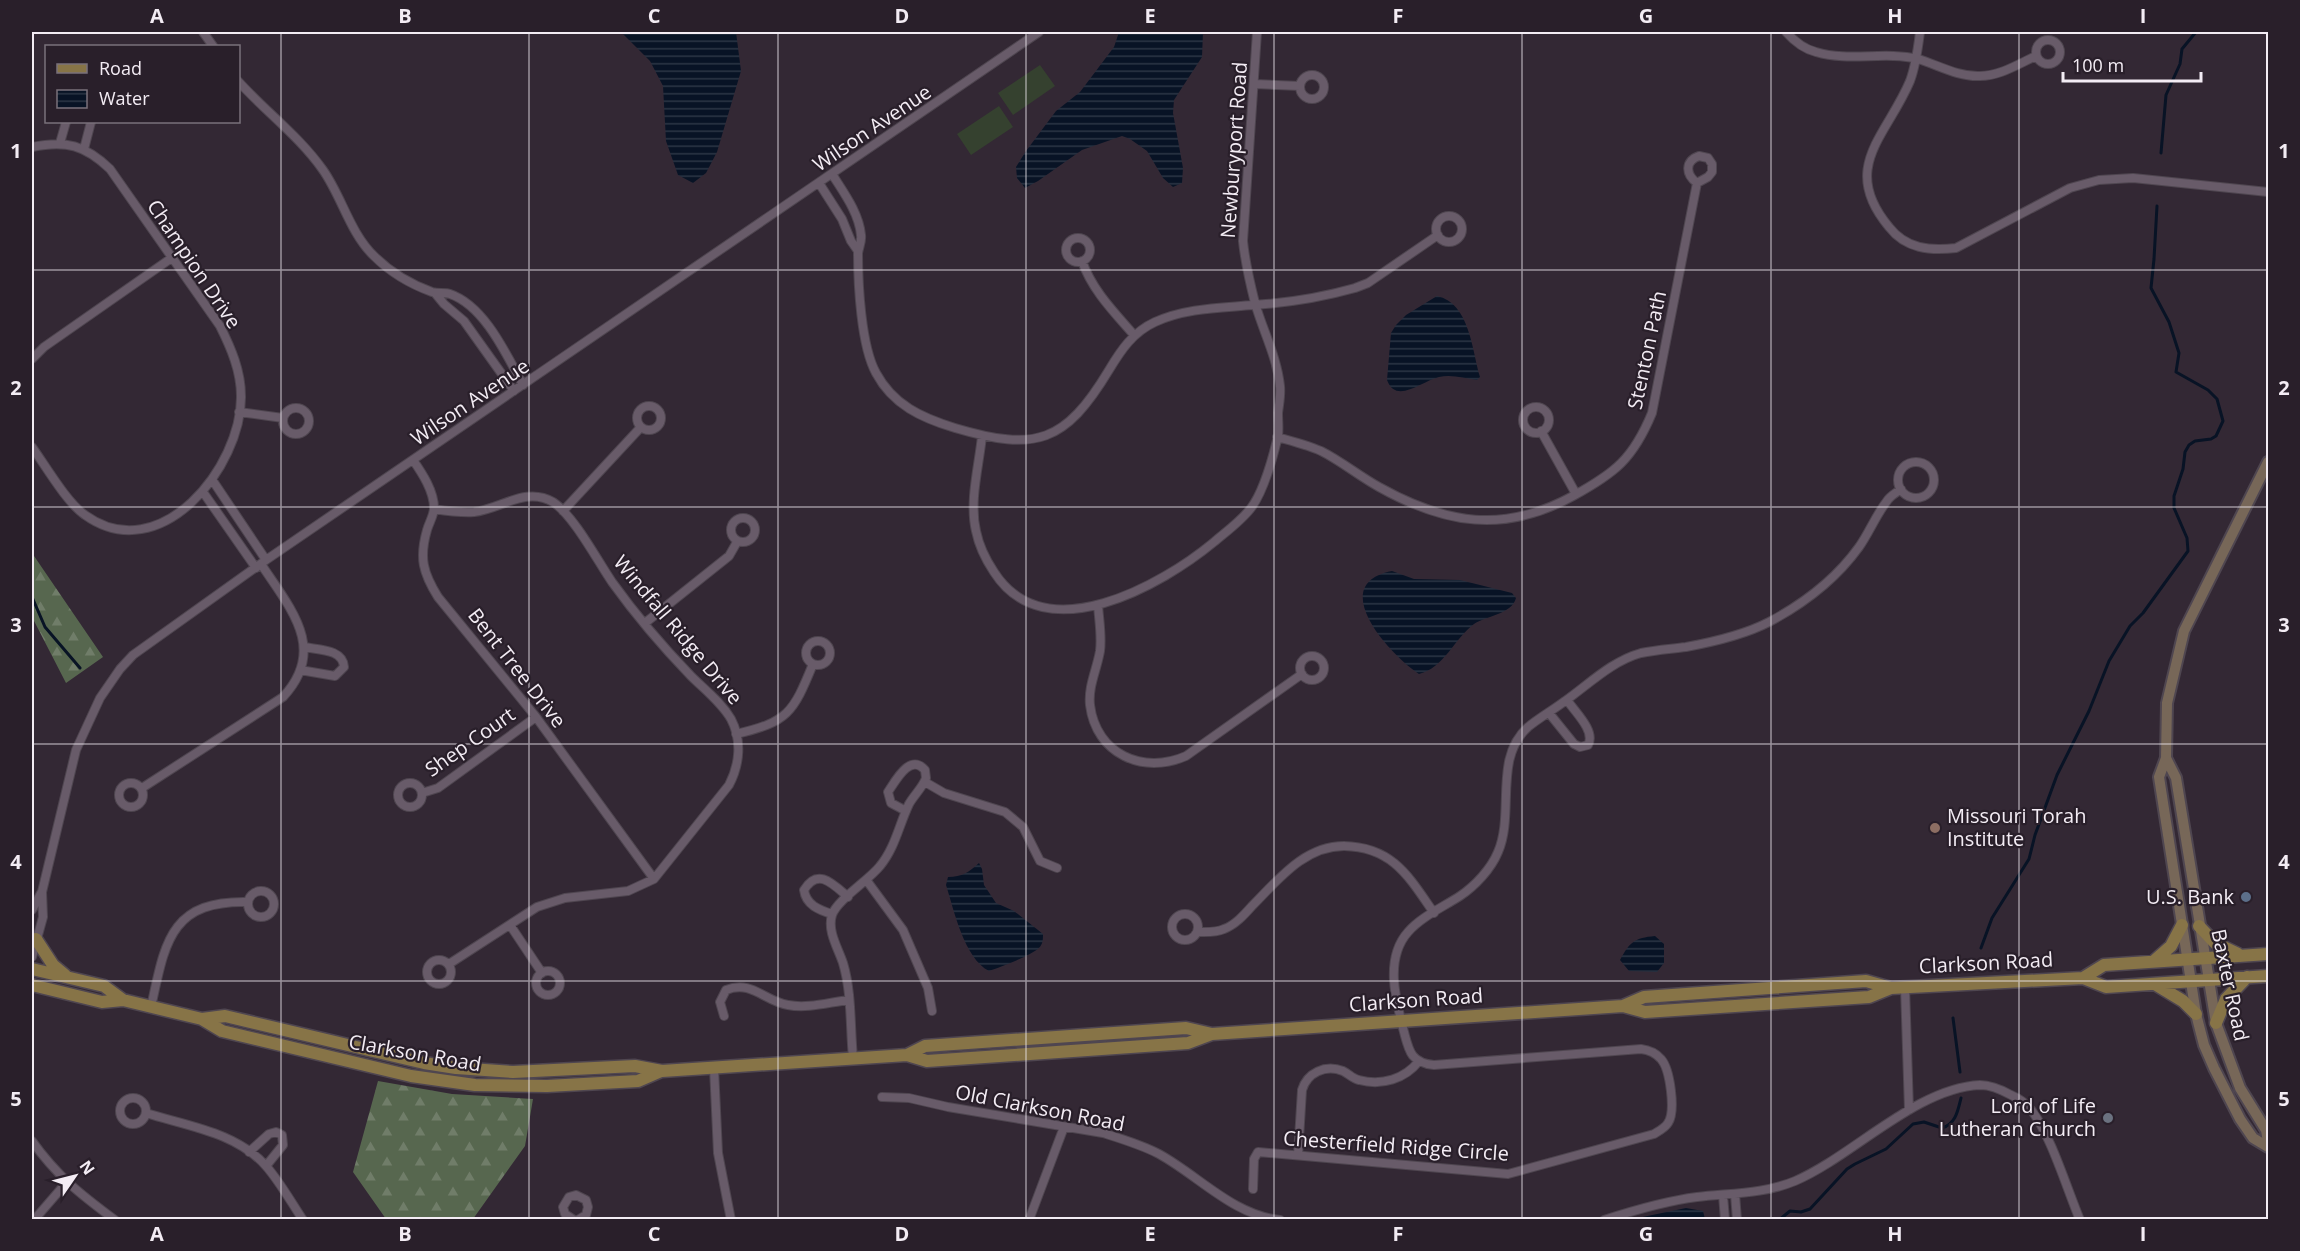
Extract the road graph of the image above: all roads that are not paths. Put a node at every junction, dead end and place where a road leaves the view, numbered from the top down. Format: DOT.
graph roads {
  1 [pos="203,32"];
  2 [pos="1040,32"];
  3 [pos="1257,32"];
  4 [pos="1786,32"];
  5 [pos="1920,32"];
  6 [pos="212,45"];
  7 [pos="2036,56"];
  8 [pos="1916,59"];
  9 [pos="240,83"];
  10 [pos="1255,84"];
  11 [pos="1300,86"];
  12 [pos="66,123"];
  13 [pos="91,123"];
  14 [pos="60,143"];
  15 [pos="32,147"];
  16 [pos="84,150"];
  17 [pos="832,174"];
  18 [pos="819,183"];
  19 [pos="1697,183"];
  20 [pos="2268,192"];
  21 [pos="1438,235"];
  22 [pos="858,251"];
  23 [pos="173,257"];
  24 [pos="1082,261"];
  25 [pos="435,293"];
  26 [pos="1256,305"];
  27 [pos="1134,335"];
  28 [pos="32,358"];
  29 [pos="523,385"];
  30 [pos="514,392"];
  31 [pos="239,412"];
  32 [pos="283,418"];
  33 [pos="641,427"];
  34 [pos="1541,432"];
  35 [pos="982,436"];
  36 [pos="1277,437"];
  37 [pos="32,447"];
  38 [pos="413,460"];
  39 [pos="2268,462"];
  40 [pos="213,481"];
  41 [pos="1901,489"];
  42 [pos="203,492"];
  43 [pos="1576,494"];
  44 [pos="434,509"];
  45 [pos="563,511"];
  46 [pos="737,542"];
  47 [pos="261,564"];
  48 [pos="1098,605"];
  49 [pos="645,623"];
  50 [pos="304,647"];
  51 [pos="813,664"];
  52 [pos="300,670"];
  53 [pos="1302,674"];
  54 [pos="1568,700"];
  55 [pos="1549,713"];
  56 [pos="536,717"];
  57 [pos="736,734"];
  58 [pos="2166,758"];
  59 [pos="925,782"];
  60 [pos="142,788"];
  61 [pos="422,793"];
  62 [pos="906,811"];
  63 [pos="1057,868"];
  64 [pos="654,879"];
  65 [pos="867,881"];
  66 [pos="42,892"];
  67 [pos="848,897"];
  68 [pos="248,902"];
  69 [pos="32,910"];
  70 [pos="1434,913"];
  71 [pos="832,914"];
  72 [pos="510,925"];
  73 [pos="2182,925"];
  74 [pos="2199,927"];
  75 [pos="1197,932"];
  76 [pos="36,939"];
  77 [pos="2268,954"];
  78 [pos="2242,956"];
  79 [pos="32,957"];
  80 [pos="2205,958"];
  81 [pos="2188,959"];
  82 [pos="2154,962"];
  83 [pos="449,964"];
  84 [pos="32,969"];
  85 [pos="542,973"];
  86 [pos="2268,976"];
  87 [pos="2247,977"];
  88 [pos="68,978"];
  89 [pos="2083,978"];
  90 [pos="2208,980"];
  91 [pos="2191,981"];
  92 [pos="2155,984"];
  93 [pos="32,985"];
  94 [pos="1791,987"];
  95 [pos="1905,987"];
  96 [pos="1891,988"];
  97 [pos="123,1000"];
  98 [pos="849,1000"];
  99 [pos="1768,1004"];
  100 [pos="1623,1006"];
  101 [pos="151,1007"];
  102 [pos="932,1011"];
  103 [pos="2196,1014"];
  104 [pos="724,1016"];
  105 [pos="1401,1021"];
  106 [pos="2216,1023"];
  107 [pos="853,1058"];
  108 [pos="1419,1061"];
  109 [pos="714,1068"];
  110 [pos="882,1097"];
  111 [pos="1909,1110"];
  112 [pos="146,1113"];
  113 [pos="1064,1127"];
  114 [pos="32,1141"];
  115 [pos="2268,1142"];
  116 [pos="2268,1147"];
  117 [pos="249,1152"];
  118 [pos="1298,1155"];
  119 [pos="266,1166"];
  120 [pos="66,1183"];
  121 [pos="1253,1189"];
  122 [pos="1735,1194"];
  123 [pos="1723,1195"];
  124 [pos="565,1214"];
  125 [pos="34,1220"];
  126 [pos="115,1220"];
  127 [pos="303,1220"];
  128 [pos="557,1220"];
  129 [pos="576,1220"];
  130 [pos="731,1220"];
  131 [pos="1029,1220"];
  132 [pos="1280,1220"];
  133 [pos="1604,1220"];
  134 [pos="1725,1220"];
  135 [pos="1737,1220"];
  136 [pos="2080,1220"];
  1 -- 6 [label="street"];
  2 -- 17 [label="street, Wilson Avenue"];
  3 -- 10 [label="street, Newburyport Road"];
  4 -- 8 [label="street"];
  5 -- 8 [label="street"];
  7 -- 8 [label="street"];
  8 -- 20 [label="street"];
  9 -- 25 [label="street"];
  10 -- 11 [label="street"];
  10 -- 26 [label="street, Newburyport Road"];
  12 -- 14 [label="street"];
  13 -- 16 [label="street"];
  14 -- 15 [label="street, Champion Drive"];
  14 -- 16 [label="street, Champion Drive"];
  16 -- 23 [label="street, Champion Drive"];
  17 -- 18 [label="street, Wilson Avenue"];
  17 -- 22 [label="street"];
  18 -- 22 [label="street"];
  18 -- 29 [label="street, Wilson Avenue"];
  19 -- 43 [label="street, Stenton Path"];
  21 -- 26 [label="street"];
  22 -- 35 [label="street"];
  23 -- 28 [label="street"];
  23 -- 31 [label="street, Champion Drive"];
  24 -- 27 [label="street"];
  25 -- 29 [label="street"];
  25 -- 30 [label="street"];
  26 -- 27 [label="street"];
  26 -- 36 [label="street, Newburyport Road"];
  27 -- 35 [label="street"];
  29 -- 30 [label="street, Wilson Avenue"];
  30 -- 38 [label="street, Wilson Avenue"];
  31 -- 32 [label="street"];
  31 -- 40 [label="street, Champion Drive"];
  33 -- 45 [label="street"];
  34 -- 43 [label="street"];
  35 -- 48 [label="street, Newburyport Road"];
  36 -- 43 [label="street, Stenton Path"];
  36 -- 48 [label="street, Newburyport Road"];
  37 -- 42 [label="street, Champion Drive"];
  38 -- 44 [label="street"];
  38 -- 47 [label="street, Wilson Avenue"];
  39 -- 58 [label="main road, Baxter Road"];
  40 -- 42 [label="street, Champion Drive"];
  40 -- 47 [label="street"];
  41 -- 41 [label="street"];
  41 -- 54 [label="street"];
  42 -- 47 [label="street"];
  44 -- 45 [label="street, Windfall Ridge Drive"];
  44 -- 56 [label="street, Bent Tree Drive"];
  45 -- 49 [label="street, Windfall Ridge Drive"];
  46 -- 49 [label="street"];
  47 -- 50 [label="street"];
  47 -- 66 [label="street, Wilson Avenue"];
  48 -- 53 [label="street"];
  49 -- 57 [label="street, Windfall Ridge Drive"];
  50 -- 52 [label="street"];
  50 -- 52 [label="street"];
  51 -- 57 [label="street"];
  52 -- 60 [label="street"];
  54 -- 55 [label="street"];
  54 -- 55 [label="street"];
  55 -- 70 [label="street"];
  56 -- 61 [label="street, Shep Court"];
  56 -- 64 [label="street, Bent Tree Drive"];
  57 -- 64 [label="street, Windfall Ridge Drive"];
  58 -- 73 [label="main road, Baxter Road"];
  58 -- 74 [label="main road, Baxter Road"];
  59 -- 62 [label="street"];
  59 -- 62 [label="street"];
  59 -- 63 [label="street"];
  62 -- 65 [label="street"];
  64 -- 72 [label="street, Windfall Ridge Drive"];
  65 -- 67 [label="street"];
  65 -- 102 [label="street"];
  66 -- 69 [label="street, Wilson Avenue"];
  66 -- 76 [label="street, Wilson Avenue"];
  67 -- 71 [label="street"];
  67 -- 71 [label="street"];
  68 -- 101 [label="street"];
  70 -- 75 [label="street"];
  70 -- 105 [label="street"];
  71 -- 98 [label="street"];
  72 -- 83 [label="street, Windfall Ridge Drive"];
  72 -- 85 [label="street"];
  73 -- 81 [label="main road, Baxter Road"];
  73 -- 82 [label="main road"];
  74 -- 78 [label="main road"];
  74 -- 80 [label="main road, Baxter Road"];
  76 -- 79 [label="street, Wilson Avenue"];
  76 -- 88 [label="main road"];
  77 -- 78 [label="main road, Clarkson Road"];
  78 -- 80 [label="main road, Clarkson Road"];
  80 -- 81 [label="main road, Clarkson Road"];
  80 -- 90 [label="main road, Baxter Road"];
  81 -- 82 [label="main road, Clarkson Road"];
  81 -- 91 [label="main road, Baxter Road"];
  82 -- 89 [label="main road, Clarkson Road"];
  84 -- 88 [label="main road, Clarkson Road"];
  86 -- 87 [label="main road, Clarkson Road"];
  87 -- 90 [label="main road, Clarkson Road"];
  87 -- 106 [label="main road"];
  88 -- 97 [label="main road, Clarkson Road"];
  89 -- 92 [label="main road, Clarkson Road"];
  89 -- 95 [label="main road, Clarkson Road"];
  90 -- 91 [label="main road, Clarkson Road"];
  90 -- 106 [label="main road, Baxter Road"];
  91 -- 92 [label="main road, Clarkson Road"];
  91 -- 103 [label="main road, Baxter Road"];
  92 -- 103 [label="main road"];
  93 -- 97 [label="main road, Clarkson Road"];
  94 -- 96 [label="main road, Clarkson Road"];
  94 -- 99 [label="main road"];
  94 -- 100 [label="main road, Clarkson Road"];
  95 -- 96 [label="main road, Clarkson Road"];
  95 -- 111 [label="street"];
  96 -- 99 [label="main road, Clarkson Road"];
  97 -- 101 [label="main road, Clarkson Road"];
  98 -- 104 [label="street"];
  98 -- 107 [label="street"];
  99 -- 100 [label="main road, Clarkson Road"];
  100 -- 105 [label="main road, Clarkson Road"];
  101 -- 109 [label="main road, Clarkson Road"];
  103 -- 116 [label="main road, Baxter Road"];
  105 -- 107 [label="main road, Clarkson Road"];
  105 -- 108 [label="street"];
  106 -- 115 [label="main road, Baxter Road"];
  107 -- 109 [label="main road, Clarkson Road"];
  108 -- 118 [label="street"];
  108 -- 118 [label="street, Chesterfield Ridge Circle"];
  109 -- 130 [label="street"];
  110 -- 113 [label="street, Old Clarkson Road"];
  111 -- 122 [label="street"];
  111 -- 136 [label="street"];
  112 -- 117 [label="street"];
  113 -- 131 [label="street"];
  113 -- 132 [label="street, Old Clarkson Road"];
  114 -- 120 [label="street"];
  117 -- 119 [label="street"];
  117 -- 119 [label="street"];
  118 -- 121 [label="street, Chesterfield Ridge Circle"];
  119 -- 127 [label="street"];
  120 -- 125 [label="street"];
  120 -- 126 [label="street"];
  122 -- 123 [label="street"];
  122 -- 135 [label="street"];
  123 -- 133 [label="street"];
  123 -- 134 [label="street"];
  124 -- 128 [label="street"];
  124 -- 129 [label="street"];
  124 -- 129 [label="street"];
}
